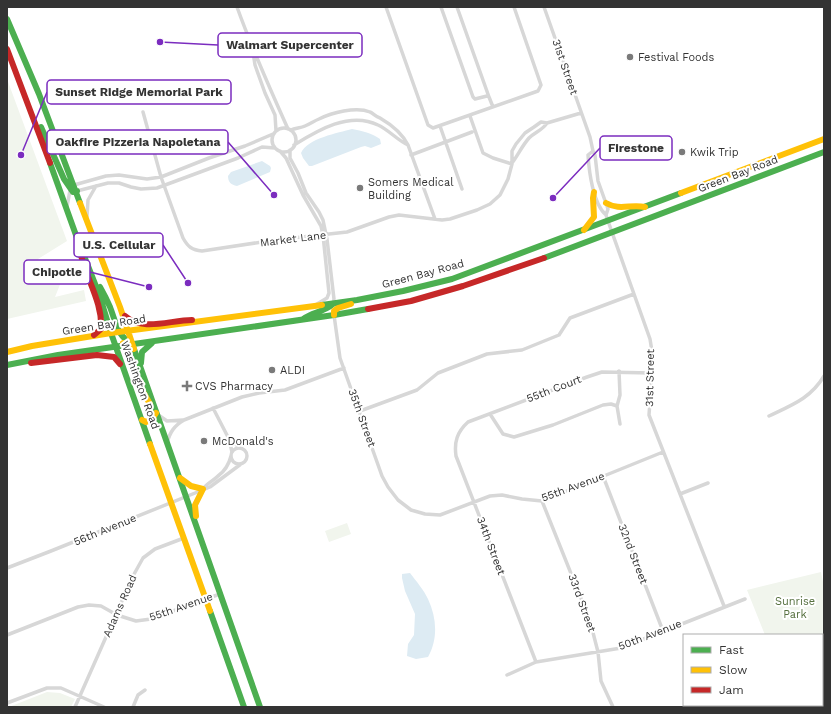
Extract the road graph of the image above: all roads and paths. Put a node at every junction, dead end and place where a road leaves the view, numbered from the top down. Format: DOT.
graph roads {
  1 [pos="237,7"];
  2 [pos="386,7"];
  3 [pos="441,7"];
  4 [pos="457,7"];
  5 [pos="514,7"];
  6 [pos="544,7"];
  7 [pos="7,19"];
  8 [pos="252,47"];
  9 [pos="7,49"];
  10 [pos="489,97"];
  11 [pos="493,107"];
  12 [pos="30,109"];
  13 [pos="143,112"];
  14 [pos="581,113"];
  15 [pos="470,116"];
  16 [pos="547,123"];
  17 [pos="440,126"];
  18 [pos="290,130"];
  19 [pos="276,131"];
  20 [pos="472,132"];
  21 [pos="273,134"];
  22 [pos="824,139"];
  23 [pos="446,142"];
  24 [pos="294,145"];
  25 [pos="408,146"];
  26 [pos="275,148"];
  27 [pos="290,150"];
  28 [pos="280,151"];
  29 [pos="592,151"];
  30 [pos="824,152"];
  31 [pos="411,155"];
  32 [pos="512,164"];
  33 [pos="161,178"];
  34 [pos="164,185"];
  35 [pos="96,186"];
  36 [pos="72,187"];
  37 [pos="462,189"];
  38 [pos="77,192"];
  39 [pos="594,192"];
  40 [pos="606,203"];
  41 [pos="645,207"];
  42 [pos="67,209"];
  43 [pos="607,218"];
  44 [pos="435,219"];
  45 [pos="88,221"];
  46 [pos="584,230"];
  47 [pos="612,232"];
  48 [pos="325,235"];
  49 [pos="80,246"];
  50 [pos="634,294"];
  51 [pos="357,300"];
  52 [pos="333,304"];
  53 [pos="312,306"];
  54 [pos="120,307"];
  55 [pos="334,315"];
  56 [pos="303,319"];
  57 [pos="200,322"];
  58 [pos="128,331"];
  59 [pos="119,332"];
  60 [pos="111,333"];
  61 [pos="90,337"];
  62 [pos="155,341"];
  63 [pos="133,344"];
  64 [pos="125,346"];
  65 [pos="116,347"];
  66 [pos="7,352"];
  67 [pos="18,363"];
  68 [pos="7,365"];
  69 [pos="344,368"];
  70 [pos="124,370"];
  71 [pos="619,372"];
  72 [pos="652,373"];
  73 [pos="824,376"];
  74 [pos="151,397"];
  75 [pos="617,406"];
  76 [pos="214,408"];
  77 [pos="360,410"];
  78 [pos="156,413"];
  79 [pos="490,414"];
  80 [pos="769,416"];
  81 [pos="142,420"];
  82 [pos="184,420"];
  83 [pos="620,424"];
  84 [pos="461,428"];
  85 [pos="229,439"];
  86 [pos="167,445"];
  87 [pos="240,448"];
  88 [pos="664,452"];
  89 [pos="232,454"];
  90 [pos="241,464"];
  91 [pos="179,476"];
  92 [pos="603,476"];
  93 [pos="708,483"];
  94 [pos="202,489"];
  95 [pos="680,494"];
  96 [pos="186,497"];
  97 [pos="542,501"];
  98 [pos="474,502"];
  99 [pos="172,503"];
  100 [pos="411,510"];
  101 [pos="184,538"];
  102 [pos="201,539"];
  103 [pos="7,568"];
  104 [pos="220,594"];
  105 [pos="206,599"];
  106 [pos="745,599"];
  107 [pos="724,606"];
  108 [pos="117,615"];
  109 [pos="663,631"];
  110 [pos="7,635"];
  111 [pos="598,652"];
  112 [pos="536,662"];
  113 [pos="507,675"];
  114 [pos="145,690"];
  115 [pos="80,697"];
  116 [pos="7,703"];
  117 [pos="75,707"];
  118 [pos="104,707"];
  119 [pos="133,707"];
  120 [pos="244,707"];
  121 [pos="260,707"];
  122 [pos="613,707"];
  1 -- 8 [label="street"];
  2 -- 17 [label="street"];
  3 -- 10 [label="street"];
  4 -- 10 [label="street"];
  5 -- 11 [label="street"];
  6 -- 14 [label="street, 31st Street"];
  7 -- 36 [label="main road"];
  8 -- 18 [label="street"];
  8 -- 19 [label="street"];
  9 -- 12 [label="main road, Washington Road"];
  10 -- 11 [label="street"];
  11 -- 15 [label="street"];
  12 -- 36 [label="main road"];
  12 -- 42 [label="main road, Washington Road"];
  13 -- 33 [label="street, Market Lane"];
  14 -- 16 [label="street, Market Lane"];
  14 -- 29 [label="street, 31st Street"];
  15 -- 17 [label="street"];
  15 -- 32 [label="street"];
  16 -- 32 [label="street, Market Lane"];
  16 -- 32 [label="street, Market Lane"];
  17 -- 23 [label="street"];
  18 -- 19 [label="street"];
  18 -- 24 [label="street"];
  18 -- 25 [label="street"];
  19 -- 21 [label="street"];
  20 -- 23 [label="street"];
  21 -- 26 [label="street"];
  21 -- 33 [label="street"];
  22 -- 41 [label="main road, Green Bay Road"];
  23 -- 31 [label="street"];
  23 -- 37 [label="street"];
  24 -- 25 [label="street"];
  24 -- 27 [label="street"];
  25 -- 31 [label="street"];
  26 -- 28 [label="street"];
  26 -- 34 [label="street"];
  27 -- 28 [label="street"];
  27 -- 48 [label="street"];
  28 -- 48 [label="street"];
  29 -- 39 [label="street, 31st Street"];
  29 -- 40 [label="street, 31st Street"];
  30 -- 47 [label="main road, Green Bay Road"];
  31 -- 44 [label="street"];
  32 -- 44 [label="street, Market Lane"];
  33 -- 34 [label="street, Market Lane"];
  33 -- 36 [label="street"];
  34 -- 35 [label="street"];
  34 -- 48 [label="street, Market Lane"];
  35 -- 38 [label="street"];
  35 -- 45 [label="street"];
  36 -- 38 [label="main road"];
  36 -- 42 [label="street"];
  38 -- 45 [label="main road, Washington Road"];
  39 -- 43 [label="street, 31st Street"];
  39 -- 46 [label="main road"];
  40 -- 41 [label="main road"];
  40 -- 43 [label="street, 31st Street"];
  41 -- 43 [label="main road, Green Bay Road"];
  42 -- 49 [label="main road, Washington Road"];
  43 -- 46 [label="main road, Green Bay Road"];
  43 -- 47 [label="street, 31st Street"];
  44 -- 48 [label="street, Market Lane"];
  45 -- 54 [label="main road, Washington Road"];
  46 -- 51 [label="main road, Green Bay Road"];
  47 -- 50 [label="street, 31st Street"];
  47 -- 55 [label="main road, Green Bay Road"];
  48 -- 52 [label="street"];
  48 -- 53 [label="street"];
  49 -- 59 [label="main road"];
  49 -- 60 [label="main road, Washington Road"];
  49 -- 61 [label="main road"];
  50 -- 72 [label="street, 31st Street"];
  50 -- 77 [label="street"];
  51 -- 52 [label="main road, Green Bay Road"];
  51 -- 55 [label="main road"];
  52 -- 53 [label="main road, Green Bay Road"];
  52 -- 56 [label="main road"];
  53 -- 57 [label="main road, Green Bay Road"];
  54 -- 57 [label="main road"];
  54 -- 58 [label="main road, Washington Road"];
  55 -- 56 [label="main road, Green Bay Road"];
  55 -- 69 [label="street, 35th Street"];
  56 -- 62 [label="main road, Green Bay Road"];
  57 -- 58 [label="main road, Green Bay Road"];
  58 -- 59 [label="main road, Green Bay Road"];
  58 -- 63 [label="main road, Washington Road"];
  59 -- 60 [label="main road, Green Bay Road"];
  59 -- 63 [label="main road"];
  60 -- 61 [label="main road, Green Bay Road"];
  60 -- 64 [label="main road"];
  60 -- 65 [label="main road, Washington Road"];
  61 -- 66 [label="main road, Green Bay Road"];
  62 -- 63 [label="main road, Green Bay Road"];
  62 -- 74 [label="main road"];
  63 -- 64 [label="main road, Green Bay Road"];
  63 -- 74 [label="main road, Washington Road"];
  64 -- 65 [label="main road, Green Bay Road"];
  64 -- 78 [label="main road"];
  65 -- 67 [label="main road, Green Bay Road"];
  65 -- 70 [label="main road, Washington Road"];
  67 -- 68 [label="main road, Green Bay Road"];
  67 -- 70 [label="main road"];
  69 -- 76 [label="street"];
  69 -- 77 [label="street, 35th Street"];
  70 -- 81 [label="main road, Washington Road"];
  71 -- 72 [label="street, 55th Court"];
  71 -- 75 [label="street"];
  71 -- 79 [label="street, 55th Court"];
  72 -- 88 [label="street, 31st Street"];
  73 -- 80 [label="street"];
  74 -- 78 [label="main road, Washington Road"];
  75 -- 79 [label="street"];
  75 -- 83 [label="street"];
  76 -- 82 [label="street"];
  76 -- 85 [label="street"];
  77 -- 100 [label="street, 35th Street"];
  78 -- 81 [label="main road"];
  78 -- 82 [label="street"];
  78 -- 86 [label="main road, Washington Road"];
  79 -- 84 [label="street, 55th Court"];
  81 -- 99 [label="main road, Washington Road"];
  82 -- 86 [label="street"];
  84 -- 98 [label="street, 34th Street"];
  85 -- 87 [label="street"];
  85 -- 89 [label="street"];
  86 -- 91 [label="main road, Washington Road"];
  87 -- 89 [label="street"];
  87 -- 90 [label="street"];
  88 -- 92 [label="street, 55th Avenue"];
  88 -- 95 [label="street, 31st Street"];
  89 -- 90 [label="street"];
  89 -- 94 [label="street, 56th Avenue"];
  90 -- 94 [label="street, 56th Avenue"];
  91 -- 94 [label="main road"];
  91 -- 96 [label="main road, Washington Road"];
  92 -- 97 [label="street, 55th Avenue"];
  92 -- 109 [label="street, 32nd Street"];
  93 -- 95 [label="street"];
  94 -- 96 [label="street, 56th Avenue"];
  94 -- 102 [label="main road"];
  95 -- 107 [label="street, 31st Street"];
  96 -- 99 [label="street, 56th Avenue"];
  96 -- 102 [label="main road, Washington Road"];
  97 -- 98 [label="street, 55th Avenue"];
  97 -- 111 [label="street, 33rd Street"];
  98 -- 100 [label="street, 55th Avenue"];
  98 -- 112 [label="street, 34th Street"];
  99 -- 101 [label="main road, Washington Road"];
  99 -- 103 [label="street, 56th Avenue"];
  101 -- 105 [label="main road, Washington Road"];
  101 -- 108 [label="street, Adams Road"];
  102 -- 104 [label="main road, Washington Road"];
  104 -- 105 [label="street, 55th Avenue"];
  104 -- 121 [label="main road, Washington Road"];
  105 -- 108 [label="street, 55th Avenue"];
  105 -- 120 [label="main road, Washington Road"];
  106 -- 107 [label="street, 50th Avenue"];
  107 -- 109 [label="street, 50th Avenue"];
  108 -- 110 [label="street, 55th Avenue"];
  108 -- 115 [label="street, Adams Road"];
  109 -- 111 [label="street, 50th Avenue"];
  111 -- 112 [label="street, 50th Avenue"];
  111 -- 122 [label="street, 33rd Street"];
  112 -- 113 [label="street, 50th Avenue"];
  114 -- 119 [label="street"];
  115 -- 116 [label="street"];
  115 -- 117 [label="street, Adams Road"];
  115 -- 118 [label="street"];
}
